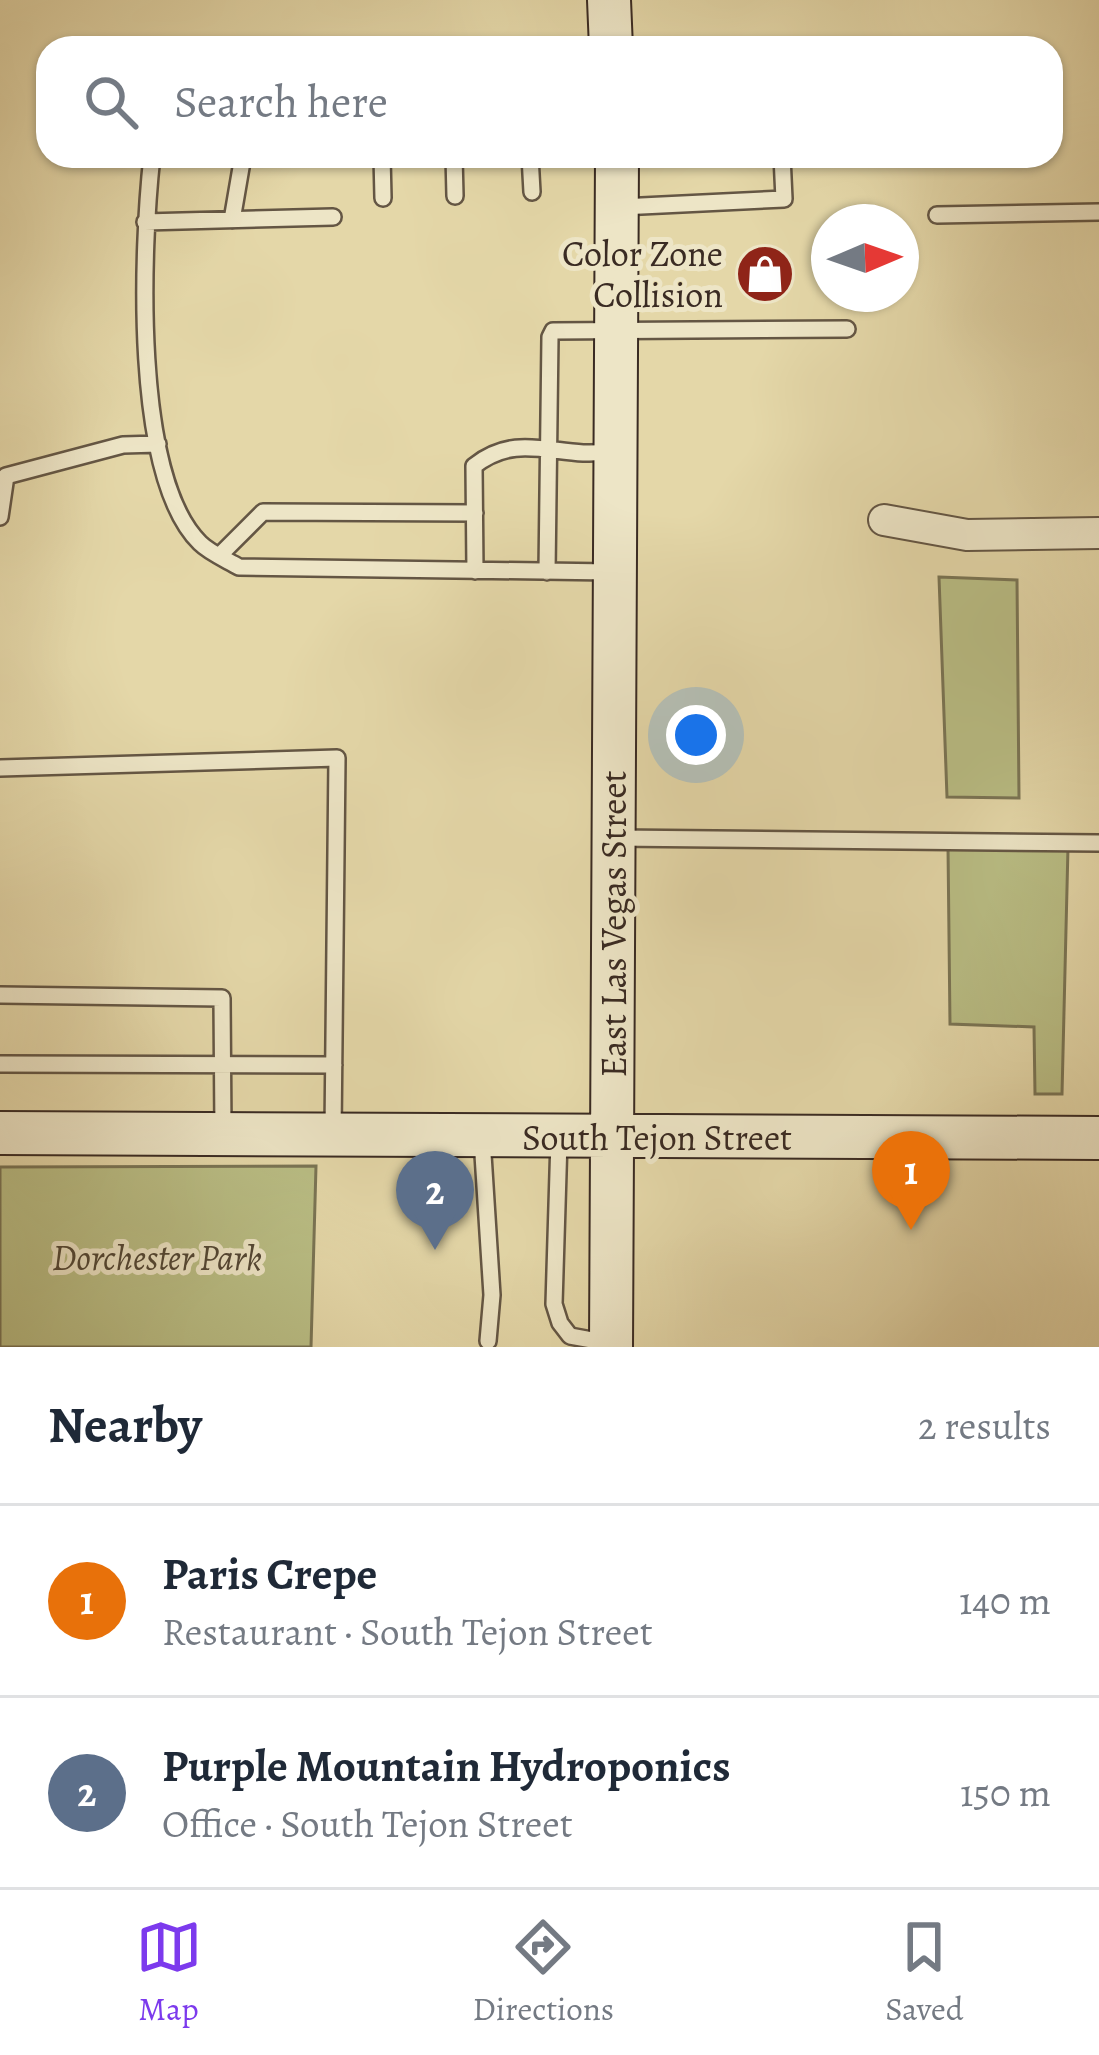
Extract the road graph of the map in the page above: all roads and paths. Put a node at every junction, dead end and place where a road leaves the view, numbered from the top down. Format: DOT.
graph roads {
  1 [pos="609,0"];
  2 [pos="610,36"];
  3 [pos="151,168"];
  4 [pos="241,168"];
  5 [pos="382,168"];
  6 [pos="454,168"];
  7 [pos="531,168"];
  8 [pos="617,168"];
  9 [pos="783,168"];
  10 [pos="532,192"];
  11 [pos="454,196"];
  12 [pos="383,198"];
  13 [pos="618,207"];
  14 [pos="1099,212"];
  15 [pos="937,215"];
  16 [pos="333,218"];
  17 [pos="232,220"];
  18 [pos="145,222"];
  19 [pos="616,329"];
  20 [pos="847,329"];
  21 [pos="158,444"];
  22 [pos="548,448"];
  23 [pos="615,450"];
  24 [pos="476,512"];
  25 [pos="0,517"];
  26 [pos="884,520"];
  27 [pos="1099,533"];
  28 [pos="219,556"];
  29 [pos="475,571"];
  30 [pos="547,572"];
  31 [pos="614,572"];
  32 [pos="0,768"];
  33 [pos="613,838"];
  34 [pos="1099,844"];
  35 [pos="0,995"];
  36 [pos="0,1064"];
  37 [pos="334,1064"];
  38 [pos="223,1065"];
  39 [pos="0,1133"];
  40 [pos="223,1134"];
  41 [pos="333,1135"];
  42 [pos="482,1136"];
  43 [pos="559,1136"];
  44 [pos="612,1137"];
  45 [pos="1099,1138"];
  46 [pos="488,1341"];
  47 [pos="611,1345"];
  1 -- 2 [label="street"];
  3 -- 18 [label="lane"];
  4 -- 17 [label="lane"];
  5 -- 12 [label="lane"];
  6 -- 11 [label="lane"];
  7 -- 10 [label="lane"];
  8 -- 13 [label="street, East Las Vegas Street"];
  9 -- 13 [label="lane"];
  13 -- 19 [label="street, East Las Vegas Street"];
  14 -- 15 [label="lane"];
  16 -- 17 [label="lane"];
  17 -- 18 [label="lane"];
  18 -- 21 [label="lane"];
  19 -- 20 [label="lane"];
  19 -- 22 [label="lane"];
  19 -- 23 [label="street, East Las Vegas Street"];
  21 -- 25 [label="lane"];
  21 -- 28 [label="lane"];
  22 -- 23 [label="lane"];
  22 -- 24 [label="lane"];
  22 -- 30 [label="lane"];
  23 -- 31 [label="street, East Las Vegas Street"];
  24 -- 28 [label="lane"];
  24 -- 29 [label="lane"];
  26 -- 27 [label="street"];
  28 -- 29 [label="lane"];
  29 -- 30 [label="lane"];
  30 -- 31 [label="lane"];
  31 -- 33 [label="street, East Las Vegas Street"];
  32 -- 37 [label="lane"];
  33 -- 34 [label="lane"];
  33 -- 44 [label="street, East Las Vegas Street"];
  35 -- 38 [label="lane"];
  36 -- 38 [label="lane"];
  37 -- 38 [label="lane"];
  37 -- 41 [label="lane"];
  38 -- 40 [label="lane"];
  39 -- 40 [label="street, South Tejon Street"];
  40 -- 41 [label="street, South Tejon Street"];
  41 -- 42 [label="street, South Tejon Street"];
  42 -- 43 [label="street, South Tejon Street"];
  42 -- 46 [label="lane"];
  43 -- 44 [label="street, South Tejon Street"];
  43 -- 47 [label="lane"];
  44 -- 45 [label="street, South Tejon Street"];
  44 -- 47 [label="street, East Las Vegas Street"];
}
